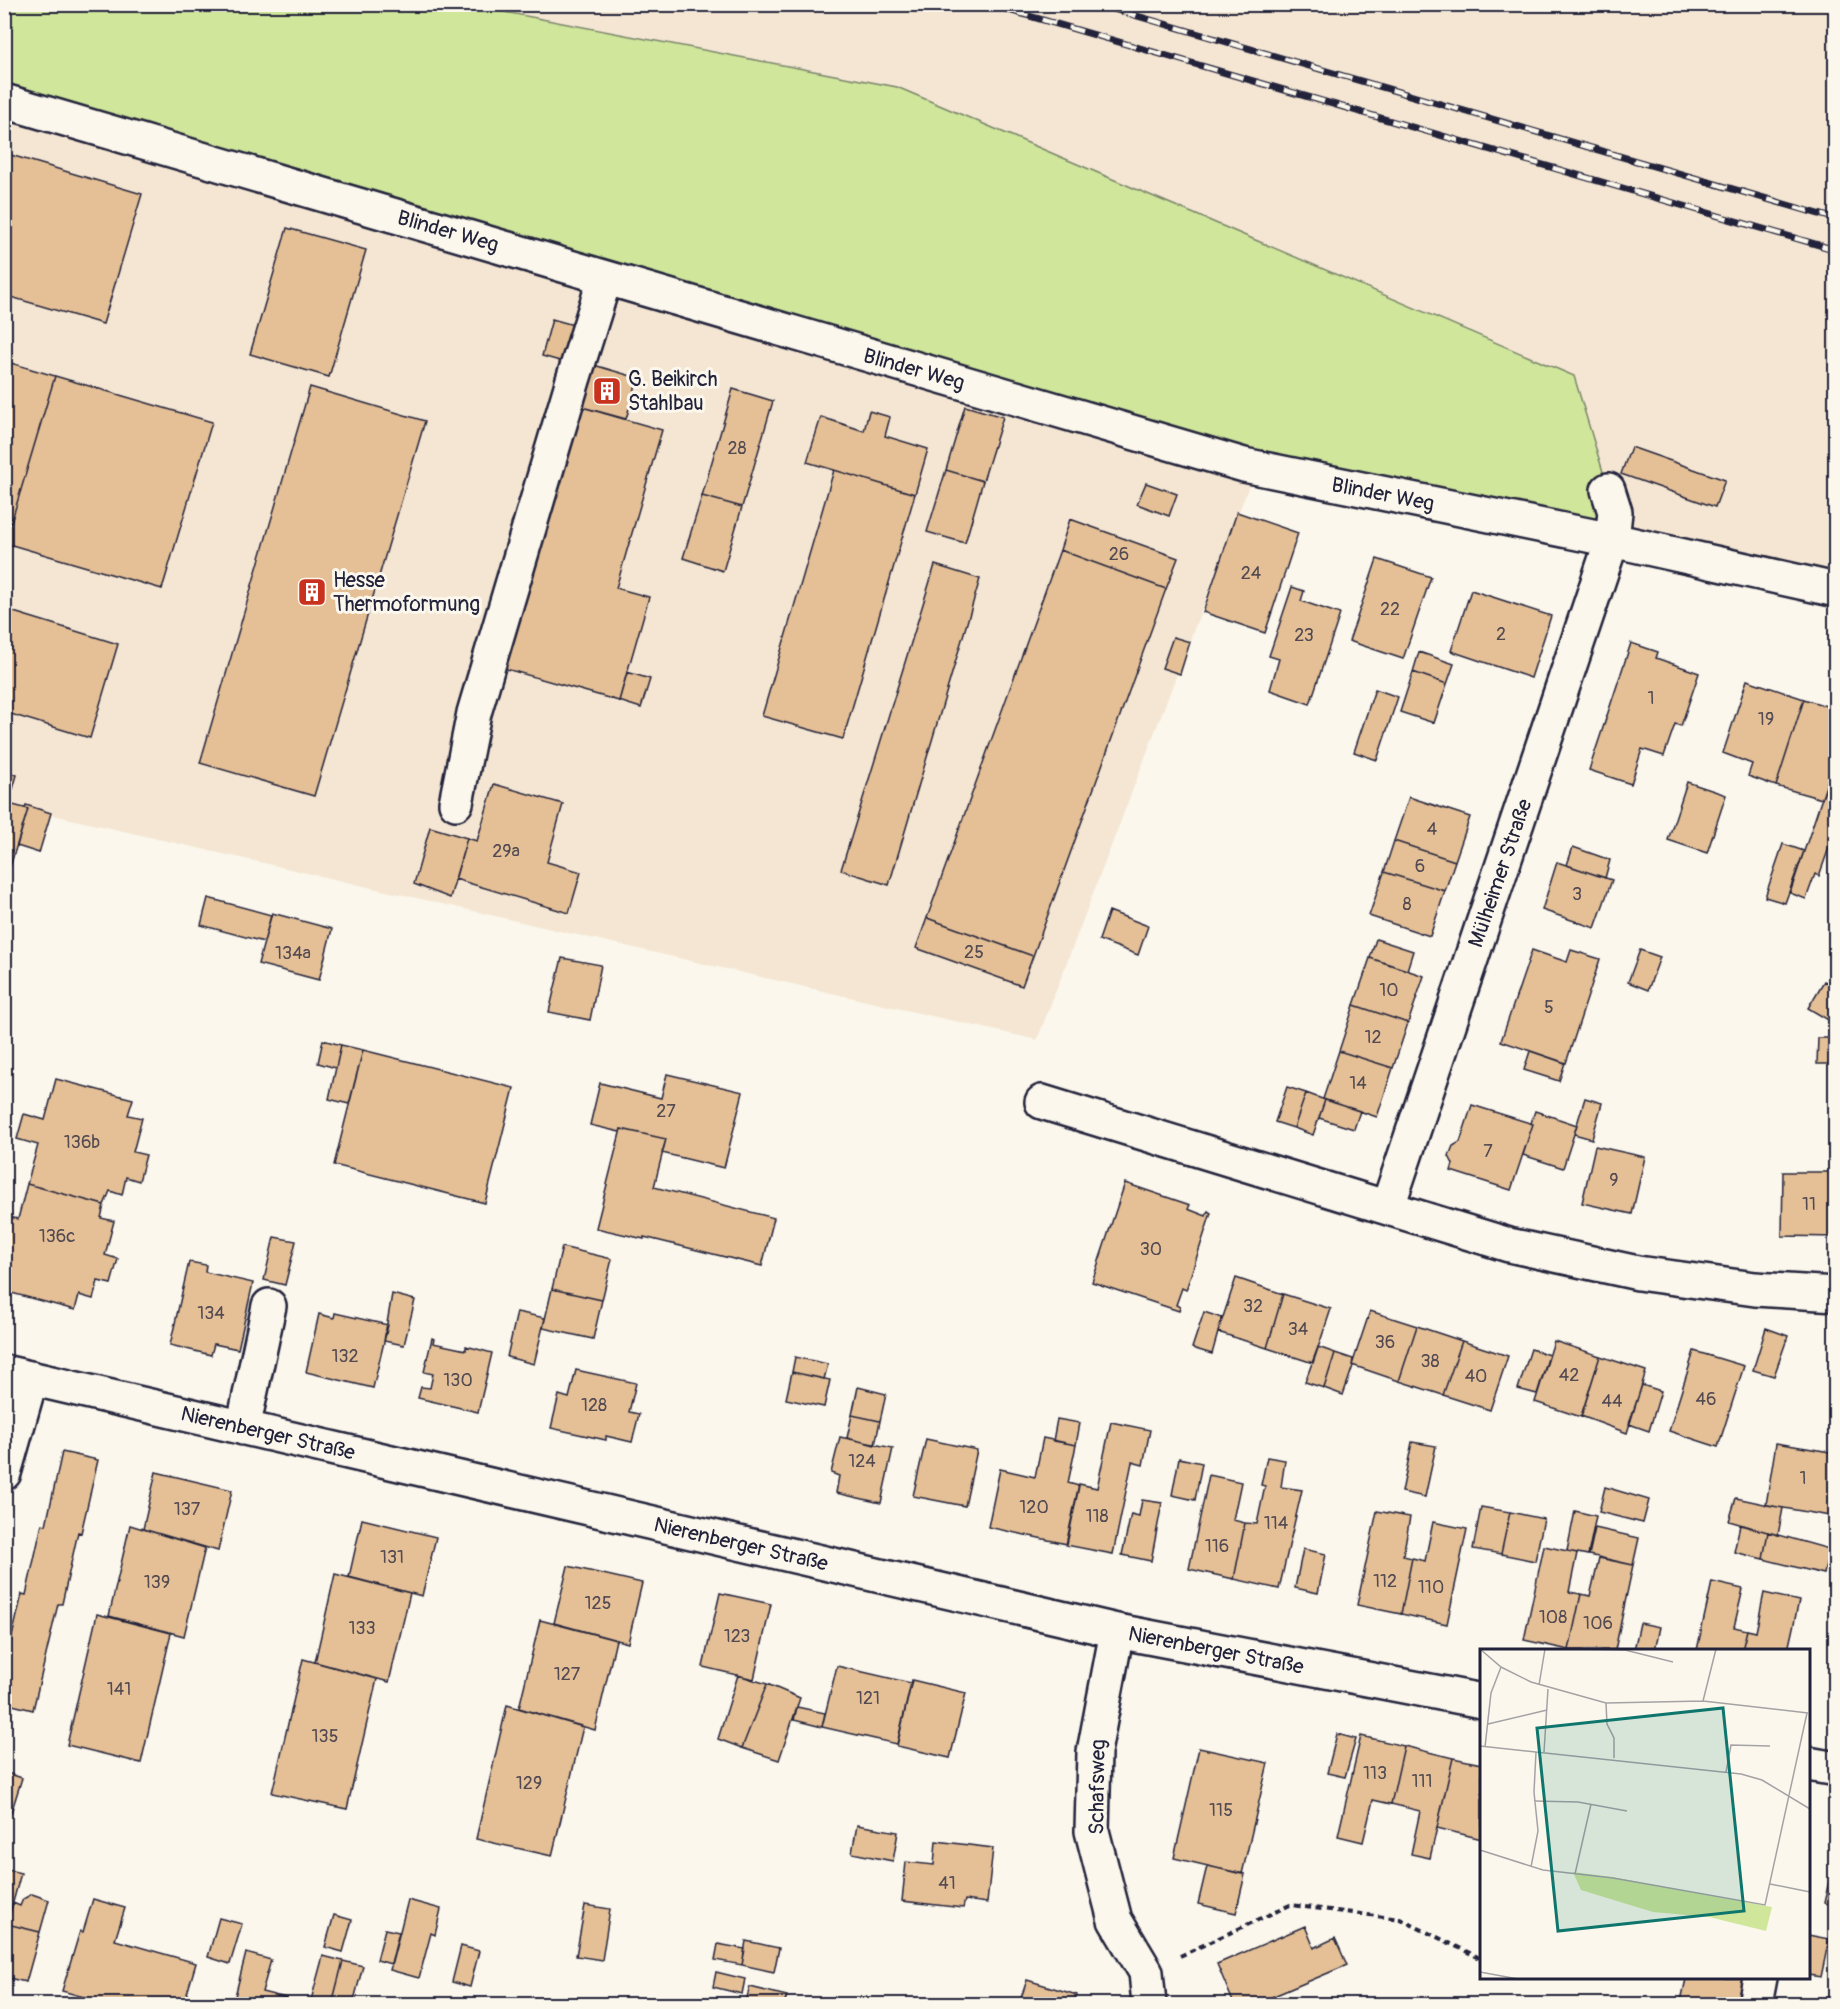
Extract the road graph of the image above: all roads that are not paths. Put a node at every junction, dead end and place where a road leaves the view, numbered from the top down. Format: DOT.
graph roads {
  1 [pos="4,101"];
  2 [pos="605,278"];
  3 [pos="1608,490"];
  4 [pos="1612,540"];
  5 [pos="1836,590"];
  6 [pos="456,803"];
  7 [pos="1042,1102"];
  8 [pos="1388,1206"];
  9 [pos="1836,1294"];
  10 [pos="269,1306"];
  11 [pos="18,1375"];
  12 [pos="243,1428"];
  13 [pos="4,1473"];
  14 [pos="1117,1631"];
  15 [pos="1480,1701"];
  16 [pos="1810,1764"];
  17 [pos="1836,1769"];
  18 [pos="1760,1979"];
  19 [pos="1149,2004"];
  20 [pos="1755,2004"];
  1 -- 2 [label="street, Blinder Weg"];
  2 -- 4 [label="street, Blinder Weg"];
  2 -- 6 [label="street"];
  3 -- 4 [label="street, Mülheimer Straße"];
  4 -- 5 [label="street, Blinder Weg"];
  4 -- 8 [label="street, Mülheimer Straße"];
  7 -- 8 [label="street"];
  8 -- 9 [label="street"];
  10 -- 12 [label="street"];
  11 -- 12 [label="street, Nierenberger Straße"];
  11 -- 13 [label="street"];
  12 -- 14 [label="street, Nierenberger Straße"];
  14 -- 15 [label="street, Nierenberger Straße"];
  14 -- 19 [label="street, Schafsweg"];
  16 -- 17 [label="street"];
  18 -- 20 [label="street"];
}
